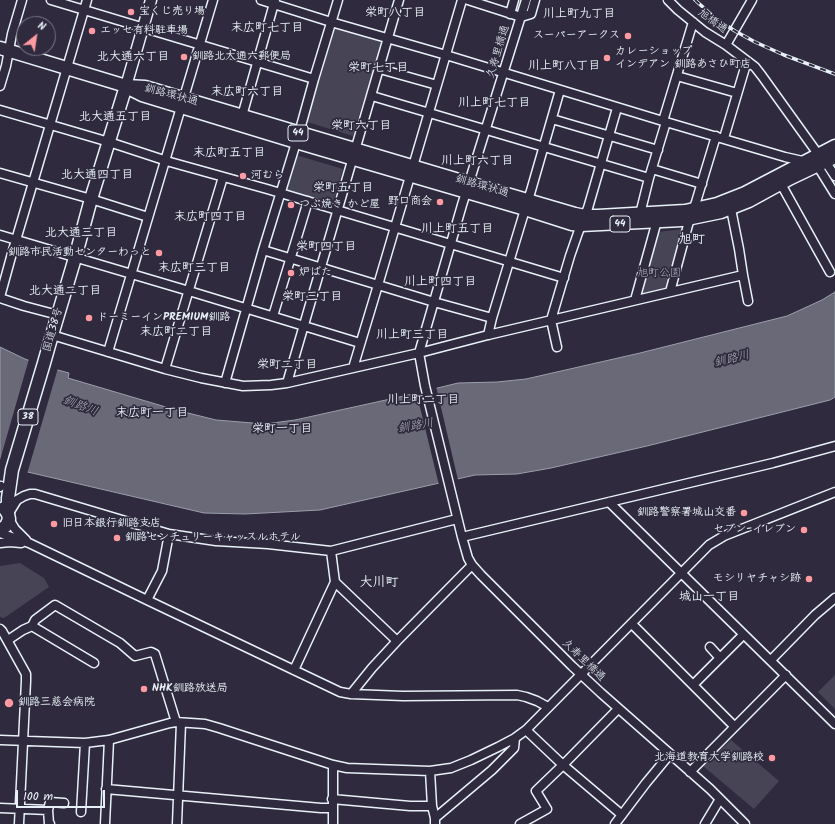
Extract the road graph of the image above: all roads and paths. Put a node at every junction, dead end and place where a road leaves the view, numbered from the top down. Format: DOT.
graph roads {
  1 [pos="22,0"];
  2 [pos="51,0"];
  3 [pos="87,0"];
  4 [pos="151,0"];
  5 [pos="213,0"];
  6 [pos="261,0"];
  7 [pos="338,0"];
  8 [pos="399,0"];
  9 [pos="462,0"];
  10 [pos="468,0"];
  11 [pos="514,0"];
  12 [pos="526,0"];
  13 [pos="536,0"];
  14 [pos="668,0"];
  15 [pos="752,0"];
  16 [pos="275,2"];
  17 [pos="84,10"];
  18 [pos="510,14"];
  19 [pos="521,17"];
  20 [pos="331,22"];
  21 [pos="693,22"];
  22 [pos="142,28"];
  23 [pos="389,38"];
  24 [pos="200,45"];
  25 [pos="726,46"];
  26 [pos="4,49"];
  27 [pos="446,55"];
  28 [pos="747,61"];
  29 [pos="258,62"];
  30 [pos="67,69"];
  31 [pos="380,69"];
  32 [pos="504,73"];
  33 [pos="677,76"];
  34 [pos="314,79"];
  35 [pos="437,85"];
  36 [pos="0,86"];
  37 [pos="126,86"];
  38 [pos="560,90"];
  39 [pos="737,94"];
  40 [pos="372,96"];
  41 [pos="182,103"];
  42 [pos="617,108"];
  43 [pos="0,110"];
  44 [pos="428,113"];
  45 [pos="242,116"];
  46 [pos="552,119"];
  47 [pos="665,122"];
  48 [pos="50,125"];
  49 [pos="486,129"];
  50 [pos="609,136"];
  51 [pos="720,137"];
  52 [pos="297,138"];
  53 [pos="109,142"];
  54 [pos="835,146"];
  55 [pos="544,147"];
  56 [pos="658,150"];
  57 [pos="354,154"];
  58 [pos="165,160"];
  59 [pos="820,160"];
  60 [pos="600,164"];
  61 [pos="652,169"];
  62 [pos="412,171"];
  63 [pos="0,173"];
  64 [pos="835,176"];
  65 [pos="223,177"];
  66 [pos="649,178"];
  67 [pos="33,184"];
  68 [pos="702,184"];
  69 [pos="781,184"];
  70 [pos="468,188"];
  71 [pos="280,193"];
  72 [pos="835,194"];
  73 [pos="91,199"];
  74 [pos="308,201"];
  75 [pos="730,204"];
  76 [pos="527,205"];
  77 [pos="338,210"];
  78 [pos="692,214"];
  79 [pos="148,217"];
  80 [pos="658,217"];
  81 [pos="638,218"];
  82 [pos="583,221"];
  83 [pos="395,227"];
  84 [pos="0,235"];
  85 [pos="16,240"];
  86 [pos="451,244"];
  87 [pos="263,250"];
  88 [pos="75,258"];
  89 [pos="291,259"];
  90 [pos="509,262"];
  91 [pos="321,268"];
  92 [pos="830,272"];
  93 [pos="131,274"];
  94 [pos="743,275"];
  95 [pos="564,278"];
  96 [pos="378,285"];
  97 [pos="189,291"];
  98 [pos="670,292"];
  99 [pos="0,298"];
  100 [pos="635,300"];
  101 [pos="748,301"];
  102 [pos="434,302"];
  103 [pos="246,308"];
  104 [pos="58,315"];
  105 [pos="273,316"];
  106 [pos="492,318"];
  107 [pos="551,320"];
  108 [pos="303,326"];
  109 [pos="52,335"];
  110 [pos="488,335"];
  111 [pos="360,342"];
  112 [pos="557,347"];
  113 [pos="108,352"];
  114 [pos="419,353"];
  115 [pos="353,368"];
  116 [pos="165,369"];
  117 [pos="225,383"];
  118 [pos="287,383"];
  119 [pos="835,446"];
  120 [pos="4,483"];
  121 [pos="835,492"];
  122 [pos="610,502"];
  123 [pos="6,514"];
  124 [pos="457,519"];
  125 [pos="169,534"];
  126 [pos="462,537"];
  127 [pos="0,543"];
  128 [pos="29,543"];
  129 [pos="39,547"];
  130 [pos="331,550"];
  131 [pos="472,565"];
  132 [pos="682,573"];
  133 [pos="335,582"];
  134 [pos="835,598"];
  135 [pos="147,600"];
  136 [pos="632,624"];
  137 [pos="32,626"];
  138 [pos="0,629"];
  139 [pos="743,635"];
  140 [pos="8,640"];
  141 [pos="397,641"];
  142 [pos="710,647"];
  143 [pos="720,658"];
  144 [pos="771,660"];
  145 [pos="94,663"];
  146 [pos="294,670"];
  147 [pos="581,674"];
  148 [pos="786,675"];
  149 [pos="693,685"];
  150 [pos="351,694"];
  151 [pos="548,707"];
  152 [pos="618,709"];
  153 [pos="179,722"];
  154 [pos="835,724"];
  155 [pos="734,726"];
  156 [pos="526,730"];
  157 [pos="515,738"];
  158 [pos="0,740"];
  159 [pos="109,740"];
  160 [pos="22,741"];
  161 [pos="85,743"];
  162 [pos="670,754"];
  163 [pos="333,765"];
  164 [pos="563,765"];
  165 [pos="430,771"];
  166 [pos="690,772"];
  167 [pos="106,789"];
  168 [pos="178,795"];
  169 [pos="332,799"];
  170 [pos="720,799"];
  171 [pos="64,803"];
  172 [pos="432,806"];
  173 [pos="0,808"];
  174 [pos="332,808"];
  175 [pos="20,809"];
  176 [pos="48,810"];
  177 [pos="81,812"];
  178 [pos="622,815"];
  179 [pos="435,821"];
  180 [pos="19,824"];
  181 [pos="50,824"];
  182 [pos="105,824"];
  183 [pos="177,824"];
  184 [pos="332,824"];
  185 [pos="520,824"];
  186 [pos="615,824"];
  187 [pos="705,824"];
  188 [pos="745,824"];
  1 -- 26 [label="street"];
  2 -- 17 [label="street"];
  3 -- 17 [label="street"];
  4 -- 22 [label="main road"];
  5 -- 24 [label="street"];
  6 -- 16 [label="street"];
  7 -- 20 [label="street"];
  8 -- 23 [label="street"];
  9 -- 27 [label="street"];
  10 -- 18 [label="street"];
  11 -- 18 [label="street"];
  12 -- 19 [label="street, 久寿里橋通"];
  13 -- 19 [label="street"];
  14 -- 21 [label="street, 旭橋通"];
  15 -- 25 [label="street"];
  16 -- 20 [label="street"];
  16 -- 29 [label="street"];
  17 -- 22 [label="street"];
  17 -- 30 [label="street"];
  18 -- 19 [label="street"];
  19 -- 32 [label="street, 久寿里橋通"];
  20 -- 23 [label="street"];
  20 -- 34 [label="street"];
  21 -- 25 [label="street, 旭橋通"];
  21 -- 33 [label="street"];
  22 -- 24 [label="street"];
  22 -- 37 [label="main road"];
  23 -- 27 [label="street"];
  23 -- 31 [label="street"];
  24 -- 29 [label="street"];
  24 -- 41 [label="street"];
  25 -- 28 [label="street, 旭橋通"];
  26 -- 30 [label="highway"];
  26 -- 36 [label="street"];
  27 -- 32 [label="street"];
  27 -- 35 [label="street"];
  28 -- 39 [label="street"];
  28 -- 59 [label="street, 旭橋通"];
  29 -- 34 [label="street"];
  29 -- 45 [label="street"];
  30 -- 37 [label="highway"];
  30 -- 48 [label="street"];
  31 -- 35 [label="street"];
  31 -- 40 [label="street"];
  32 -- 38 [label="street"];
  32 -- 49 [label="street, 久寿里橋通"];
  33 -- 39 [label="street"];
  33 -- 47 [label="street"];
  34 -- 52 [label="street"];
  35 -- 44 [label="street"];
  37 -- 41 [label="highway, 釧路環状通 / 44"];
  37 -- 53 [label="highway, 国道38号 / 38"];
  38 -- 42 [label="street"];
  38 -- 46 [label="street"];
  39 -- 51 [label="street"];
  40 -- 44 [label="street"];
  40 -- 57 [label="street"];
  41 -- 45 [label="highway, 釧路環状通 / 44"];
  41 -- 52 [label="highway, 釧路環状通 / 44"];
  41 -- 58 [label="street"];
  42 -- 47 [label="street"];
  42 -- 50 [label="street"];
  43 -- 48 [label="street"];
  44 -- 49 [label="street"];
  44 -- 62 [label="street"];
  45 -- 52 [label="highway, 釧路環状通 / 44"];
  46 -- 50 [label="street"];
  46 -- 55 [label="street"];
  47 -- 51 [label="street"];
  47 -- 56 [label="street"];
  48 -- 53 [label="street"];
  48 -- 67 [label="street"];
  49 -- 55 [label="street"];
  49 -- 70 [label="street, 久寿里橋通"];
  50 -- 56 [label="street"];
  50 -- 60 [label="street"];
  51 -- 59 [label="street"];
  51 -- 68 [label="street"];
  52 -- 57 [label="highway, 釧路環状通 / 44"];
  52 -- 71 [label="street"];
  53 -- 58 [label="street"];
  53 -- 73 [label="highway, 国道38号 / 38"];
  54 -- 59 [label="highway, 釧路環状通 / 44"];
  55 -- 60 [label="street"];
  55 -- 76 [label="street"];
  56 -- 61 [label="street"];
  57 -- 62 [label="highway, 釧路環状通 / 44"];
  57 -- 77 [label="street"];
  58 -- 65 [label="street"];
  58 -- 79 [label="street"];
  59 -- 64 [label="street"];
  59 -- 69 [label="highway, 釧路環状通 / 44"];
  59 -- 72 [label="street"];
  59 -- 75 [label="highway, 釧路環状通 / 44"];
  60 -- 66 [label="street"];
  60 -- 82 [label="street"];
  61 -- 66 [label="street"];
  61 -- 68 [label="street"];
  62 -- 70 [label="highway, 釧路環状通 / 44"];
  62 -- 83 [label="street"];
  63 -- 67 [label="street"];
  65 -- 71 [label="street"];
  65 -- 97 [label="street"];
  66 -- 81 [label="street"];
  67 -- 73 [label="street"];
  67 -- 85 [label="street"];
  68 -- 78 [label="street"];
  69 -- 75 [label="highway, 釧路環状通 / 44"];
  69 -- 92 [label="street"];
  70 -- 76 [label="highway, 釧路環状通 / 44"];
  70 -- 86 [label="street, 久寿里橋通"];
  71 -- 74 [label="street"];
  71 -- 87 [label="street"];
  73 -- 79 [label="street"];
  73 -- 88 [label="highway, 国道38号 / 38"];
  74 -- 77 [label="street"];
  74 -- 89 [label="street"];
  75 -- 78 [label="highway, 釧路環状通 / 44"];
  75 -- 94 [label="street"];
  76 -- 82 [label="highway, 釧路環状通 / 44"];
  76 -- 90 [label="street"];
  77 -- 83 [label="street"];
  77 -- 91 [label="street"];
  78 -- 80 [label="highway, 釧路環状通 / 44"];
  78 -- 98 [label="street"];
  79 -- 93 [label="street"];
  80 -- 81 [label="highway, 釧路環状通 / 44"];
  80 -- 100 [label="street"];
  81 -- 82 [label="highway, 釧路環状通 / 44"];
  82 -- 95 [label="street"];
  83 -- 86 [label="street"];
  83 -- 96 [label="street"];
  84 -- 85 [label="street"];
  85 -- 88 [label="street"];
  85 -- 99 [label="street"];
  86 -- 90 [label="street"];
  86 -- 102 [label="street, 久寿里橋通"];
  87 -- 89 [label="street"];
  87 -- 103 [label="street"];
  88 -- 93 [label="street"];
  88 -- 104 [label="highway, 国道38号 / 38"];
  89 -- 91 [label="street"];
  89 -- 105 [label="street"];
  90 -- 95 [label="street"];
  90 -- 106 [label="street"];
  91 -- 96 [label="street"];
  91 -- 108 [label="street"];
  93 -- 97 [label="street"];
  93 -- 113 [label="street"];
  94 -- 98 [label="street"];
  94 -- 101 [label="street"];
  95 -- 107 [label="street"];
  96 -- 102 [label="street"];
  96 -- 111 [label="street"];
  97 -- 103 [label="street"];
  97 -- 116 [label="street"];
  98 -- 100 [label="street"];
  99 -- 104 [label="street"];
  100 -- 107 [label="street"];
  102 -- 106 [label="street"];
  102 -- 114 [label="street, 久寿里橋通"];
  103 -- 105 [label="street"];
  103 -- 117 [label="street"];
  104 -- 109 [label="highway, 国道38号 / 38"];
  105 -- 108 [label="street"];
  106 -- 110 [label="street"];
  107 -- 110 [label="street"];
  107 -- 112 [label="street"];
  108 -- 111 [label="street"];
  108 -- 118 [label="street"];
  109 -- 113 [label="street"];
  109 -- 120 [label="highway, 国道38号 / 38"];
  110 -- 114 [label="street"];
  111 -- 115 [label="street"];
  113 -- 116 [label="street"];
  114 -- 115 [label="street"];
  114 -- 124 [label="street, 久寿里橋通"];
  115 -- 118 [label="street"];
  116 -- 117 [label="street"];
  117 -- 118 [label="street"];
  119 -- 122 [label="street"];
  120 -- 123 [label="highway, 国道38号 / 38"];
  121 -- 132 [label="street"];
  122 -- 126 [label="street"];
  122 -- 132 [label="street"];
  123 -- 125 [label="street"];
  123 -- 128 [label="street"];
  123 -- 128 [label="street"];
  124 -- 126 [label="street, 久寿里橋通"];
  124 -- 130 [label="street"];
  125 -- 130 [label="street"];
  125 -- 135 [label="street"];
  126 -- 131 [label="street, 久寿里橋通"];
  127 -- 129 [label="street"];
  128 -- 129 [label="street"];
  129 -- 135 [label="street"];
  130 -- 133 [label="street"];
  131 -- 141 [label="street"];
  131 -- 147 [label="street, 久寿里橋通"];
  132 -- 136 [label="street"];
  132 -- 139 [label="street"];
  133 -- 141 [label="street"];
  133 -- 146 [label="street"];
  134 -- 144 [label="street"];
  135 -- 146 [label="street"];
  136 -- 147 [label="street"];
  136 -- 149 [label="street"];
  137 -- 140 [label="street"];
  137 -- 145 [label="street"];
  137 -- 153 [label="street"];
  138 -- 140 [label="street"];
  139 -- 143 [label="street"];
  139 -- 144 [label="street"];
  140 -- 160 [label="street"];
  141 -- 150 [label="street"];
  142 -- 143 [label="street"];
  143 -- 149 [label="street"];
  144 -- 148 [label="street"];
  146 -- 150 [label="street"];
  147 -- 151 [label="street"];
  147 -- 152 [label="street, 久寿里橋通"];
  148 -- 154 [label="street"];
  148 -- 155 [label="street"];
  149 -- 155 [label="street"];
  150 -- 151 [label="street"];
  151 -- 156 [label="street"];
  152 -- 162 [label="street, 久寿里橋通"];
  152 -- 164 [label="street"];
  153 -- 159 [label="street"];
  153 -- 163 [label="street"];
  153 -- 168 [label="street"];
  155 -- 166 [label="street"];
  156 -- 157 [label="street"];
  156 -- 164 [label="street"];
  157 -- 165 [label="street"];
  157 -- 179 [label="street"];
  158 -- 160 [label="street"];
  159 -- 161 [label="street"];
  159 -- 167 [label="street"];
  160 -- 161 [label="street"];
  160 -- 175 [label="street"];
  161 -- 177 [label="street"];
  162 -- 166 [label="street, 久寿里橋通"];
  162 -- 178 [label="street"];
  163 -- 165 [label="street"];
  163 -- 169 [label="street"];
  164 -- 178 [label="street"];
  164 -- 185 [label="street"];
  165 -- 172 [label="street"];
  166 -- 170 [label="street, 久寿里橋通"];
  167 -- 168 [label="street"];
  167 -- 182 [label="street"];
  168 -- 174 [label="street"];
  168 -- 183 [label="street"];
  169 -- 172 [label="street"];
  169 -- 174 [label="street"];
  170 -- 187 [label="street"];
  170 -- 188 [label="street, 久寿里橋通"];
  171 -- 176 [label="street"];
  172 -- 179 [label="street"];
  173 -- 175 [label="street"];
  174 -- 184 [label="street"];
  175 -- 176 [label="street"];
  175 -- 180 [label="street"];
  176 -- 181 [label="street"];
  178 -- 186 [label="street"];
}
